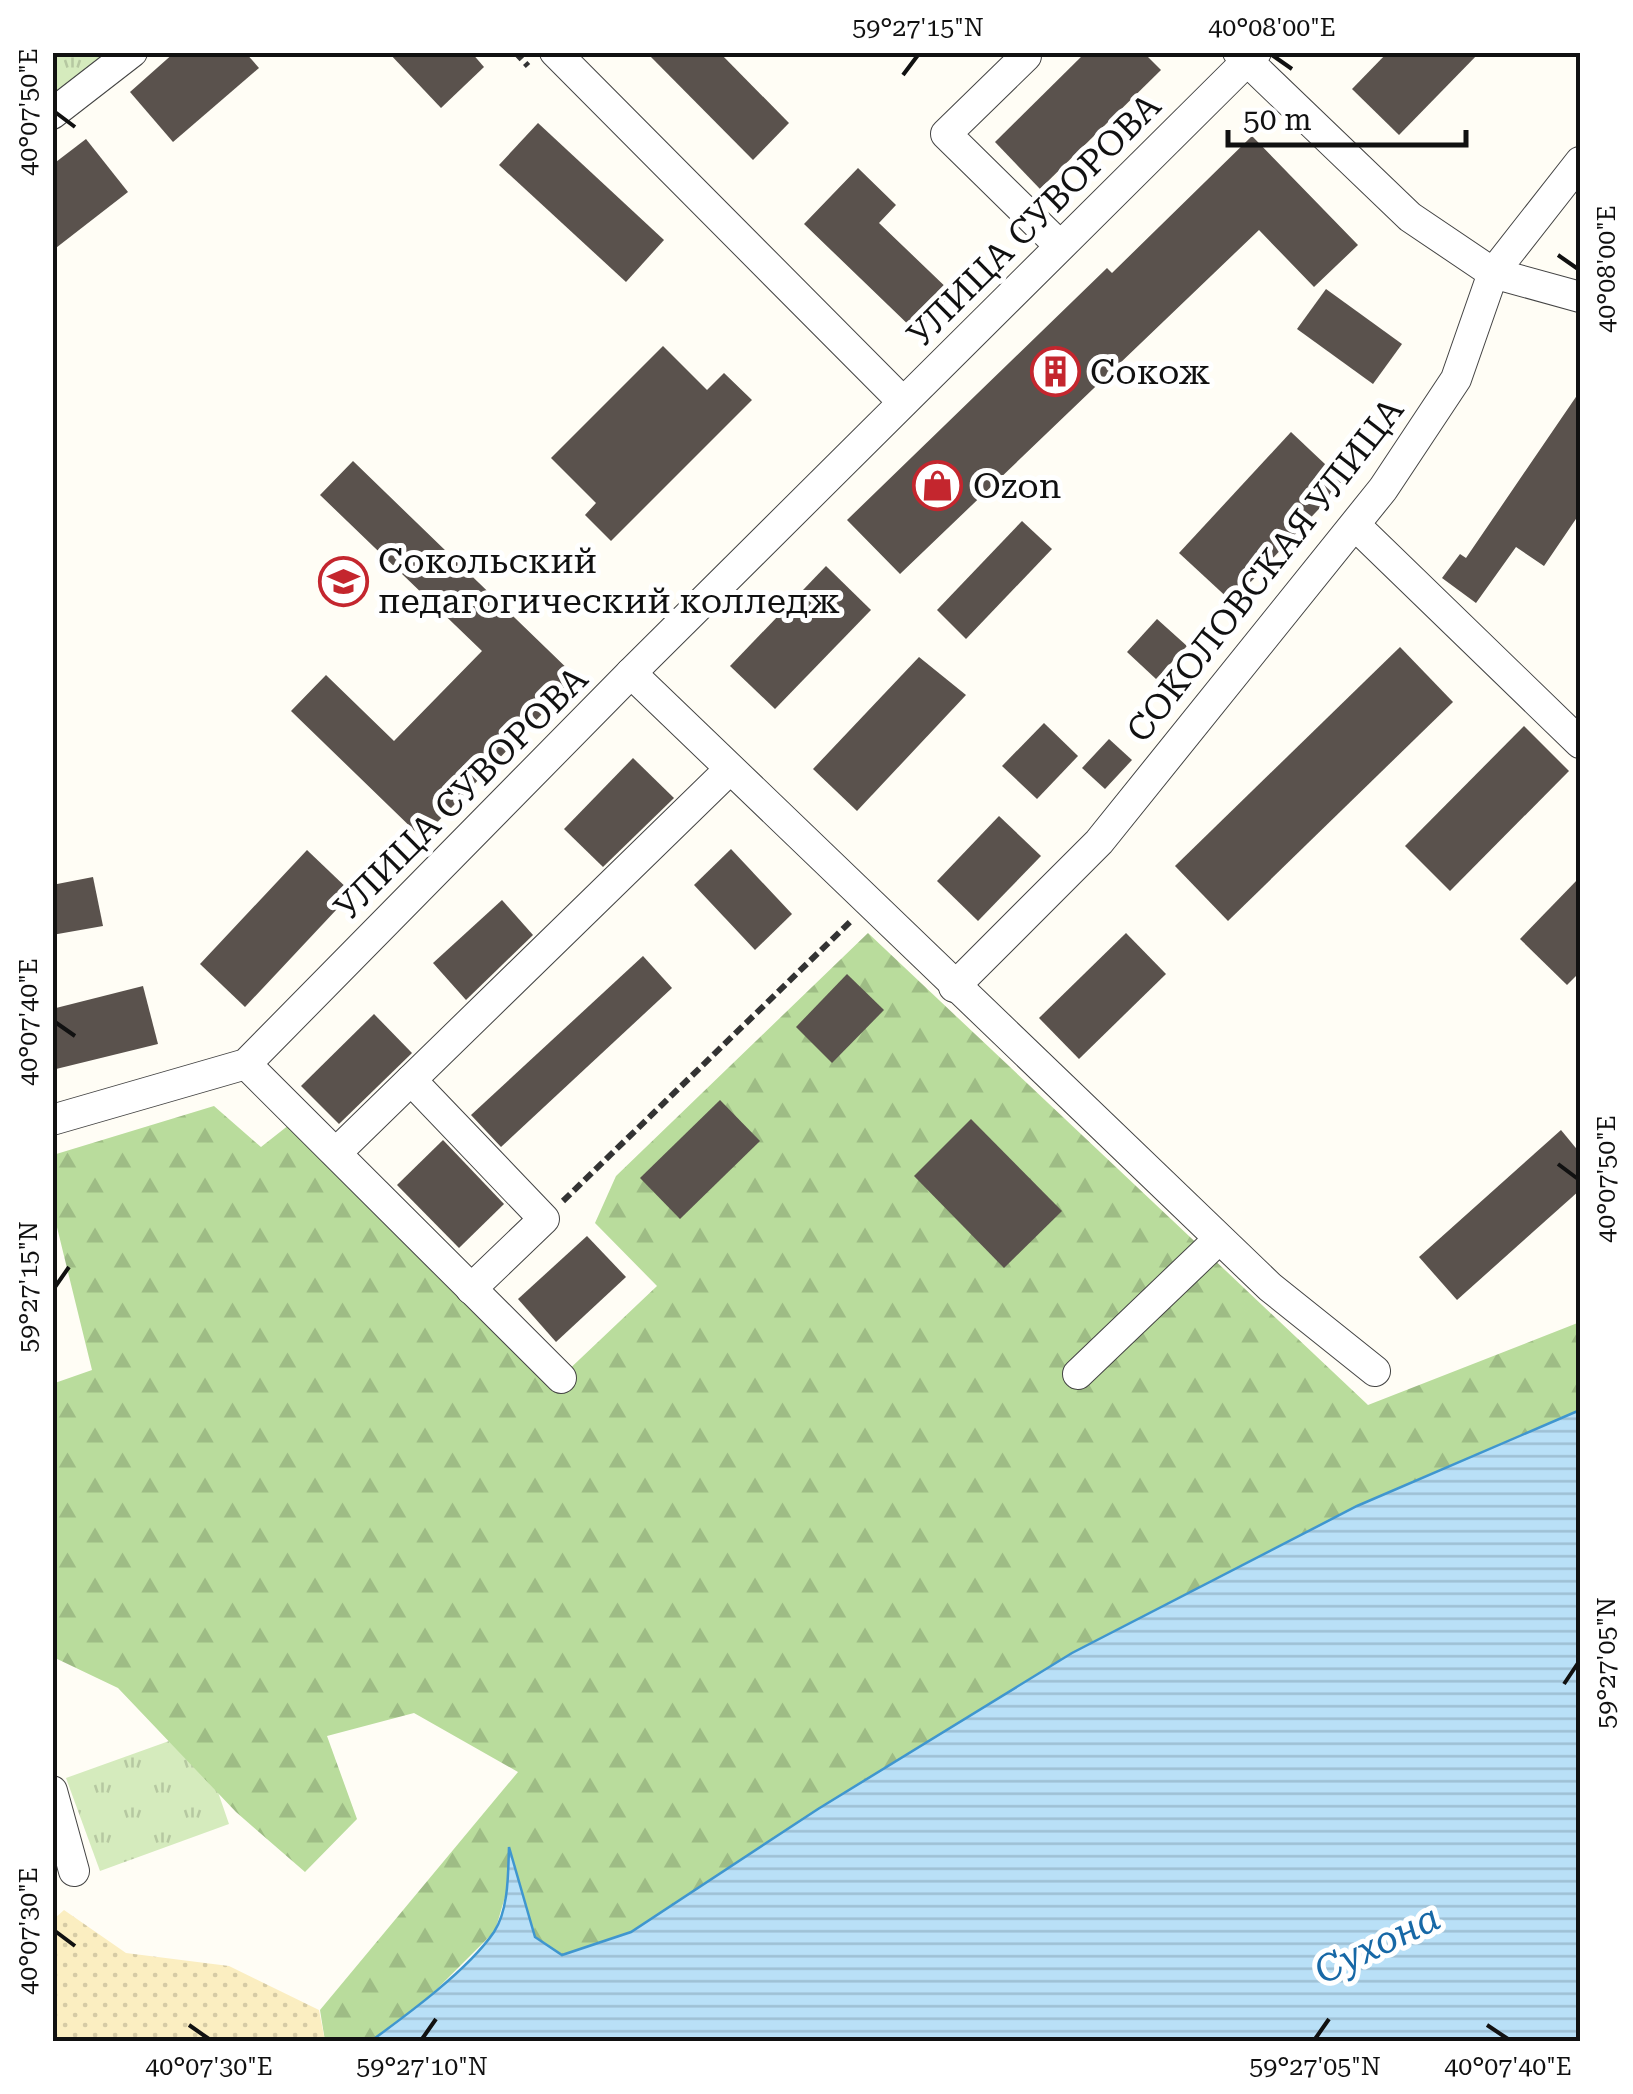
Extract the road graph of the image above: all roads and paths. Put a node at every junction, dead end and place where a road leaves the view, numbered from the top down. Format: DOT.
graph roads {
  1 [pos="132,52"];
  2 [pos="1022,52"];
  3 [pos="1247,56"];
  4 [pos="573,60"];
  5 [pos="52,114"];
  6 [pos="1580,162"];
  7 [pos="1060,246"];
  8 [pos="1493,272"];
  9 [pos="1580,297"];
  10 [pos="903,402"];
  11 [pos="1355,524"];
  12 [pos="631,674"];
  13 [pos="1580,743"];
  14 [pos="730,770"];
  15 [pos="869,904"];
  16 [pos="954,987"];
  17 [pos="246,1064"];
  18 [pos="410,1080"];
  19 [pos="52,1120"];
  20 [pos="336,1153"];
  21 [pos="544,1219"];
  22 [pos="1219,1239"];
  23 [pos="471,1288"];
  24 [pos="1375,1371"];
  25 [pos="1078,1374"];
  26 [pos="560,1378"];
  27 [pos="52,1791"];
  28 [pos="74,1871"];
  1 -- 5 [label="street"];
  2 -- 7 [label="street"];
  3 -- 7 [label="street, УЛИЦА СУВОРОВА"];
  3 -- 8 [label="street"];
  4 -- 10 [label="street"];
  6 -- 8 [label="street, СОКОЛОВСКАЯ УЛИЦА"];
  7 -- 10 [label="street, УЛИЦА СУВОРОВА"];
  8 -- 9 [label="street"];
  8 -- 11 [label="street, СОКОЛОВСКАЯ УЛИЦА"];
  10 -- 12 [label="street, УЛИЦА СУВОРОВА"];
  11 -- 13 [label="street"];
  11 -- 16 [label="street, СОКОЛОВСКАЯ УЛИЦА"];
  12 -- 14 [label="street"];
  12 -- 17 [label="street, УЛИЦА СУВОРОВА"];
  14 -- 15 [label="street"];
  14 -- 18 [label="street"];
  15 -- 16 [label="street"];
  15 -- 21 [label="path"];
  16 -- 22 [label="street"];
  17 -- 19 [label="street, УЛИЦА СУВОРОВА"];
  17 -- 20 [label="street"];
  18 -- 20 [label="street"];
  18 -- 21 [label="street"];
  20 -- 23 [label="street"];
  21 -- 23 [label="street"];
  22 -- 24 [label="street"];
  22 -- 25 [label="street"];
  23 -- 26 [label="street"];
  27 -- 28 [label="street"];
}
